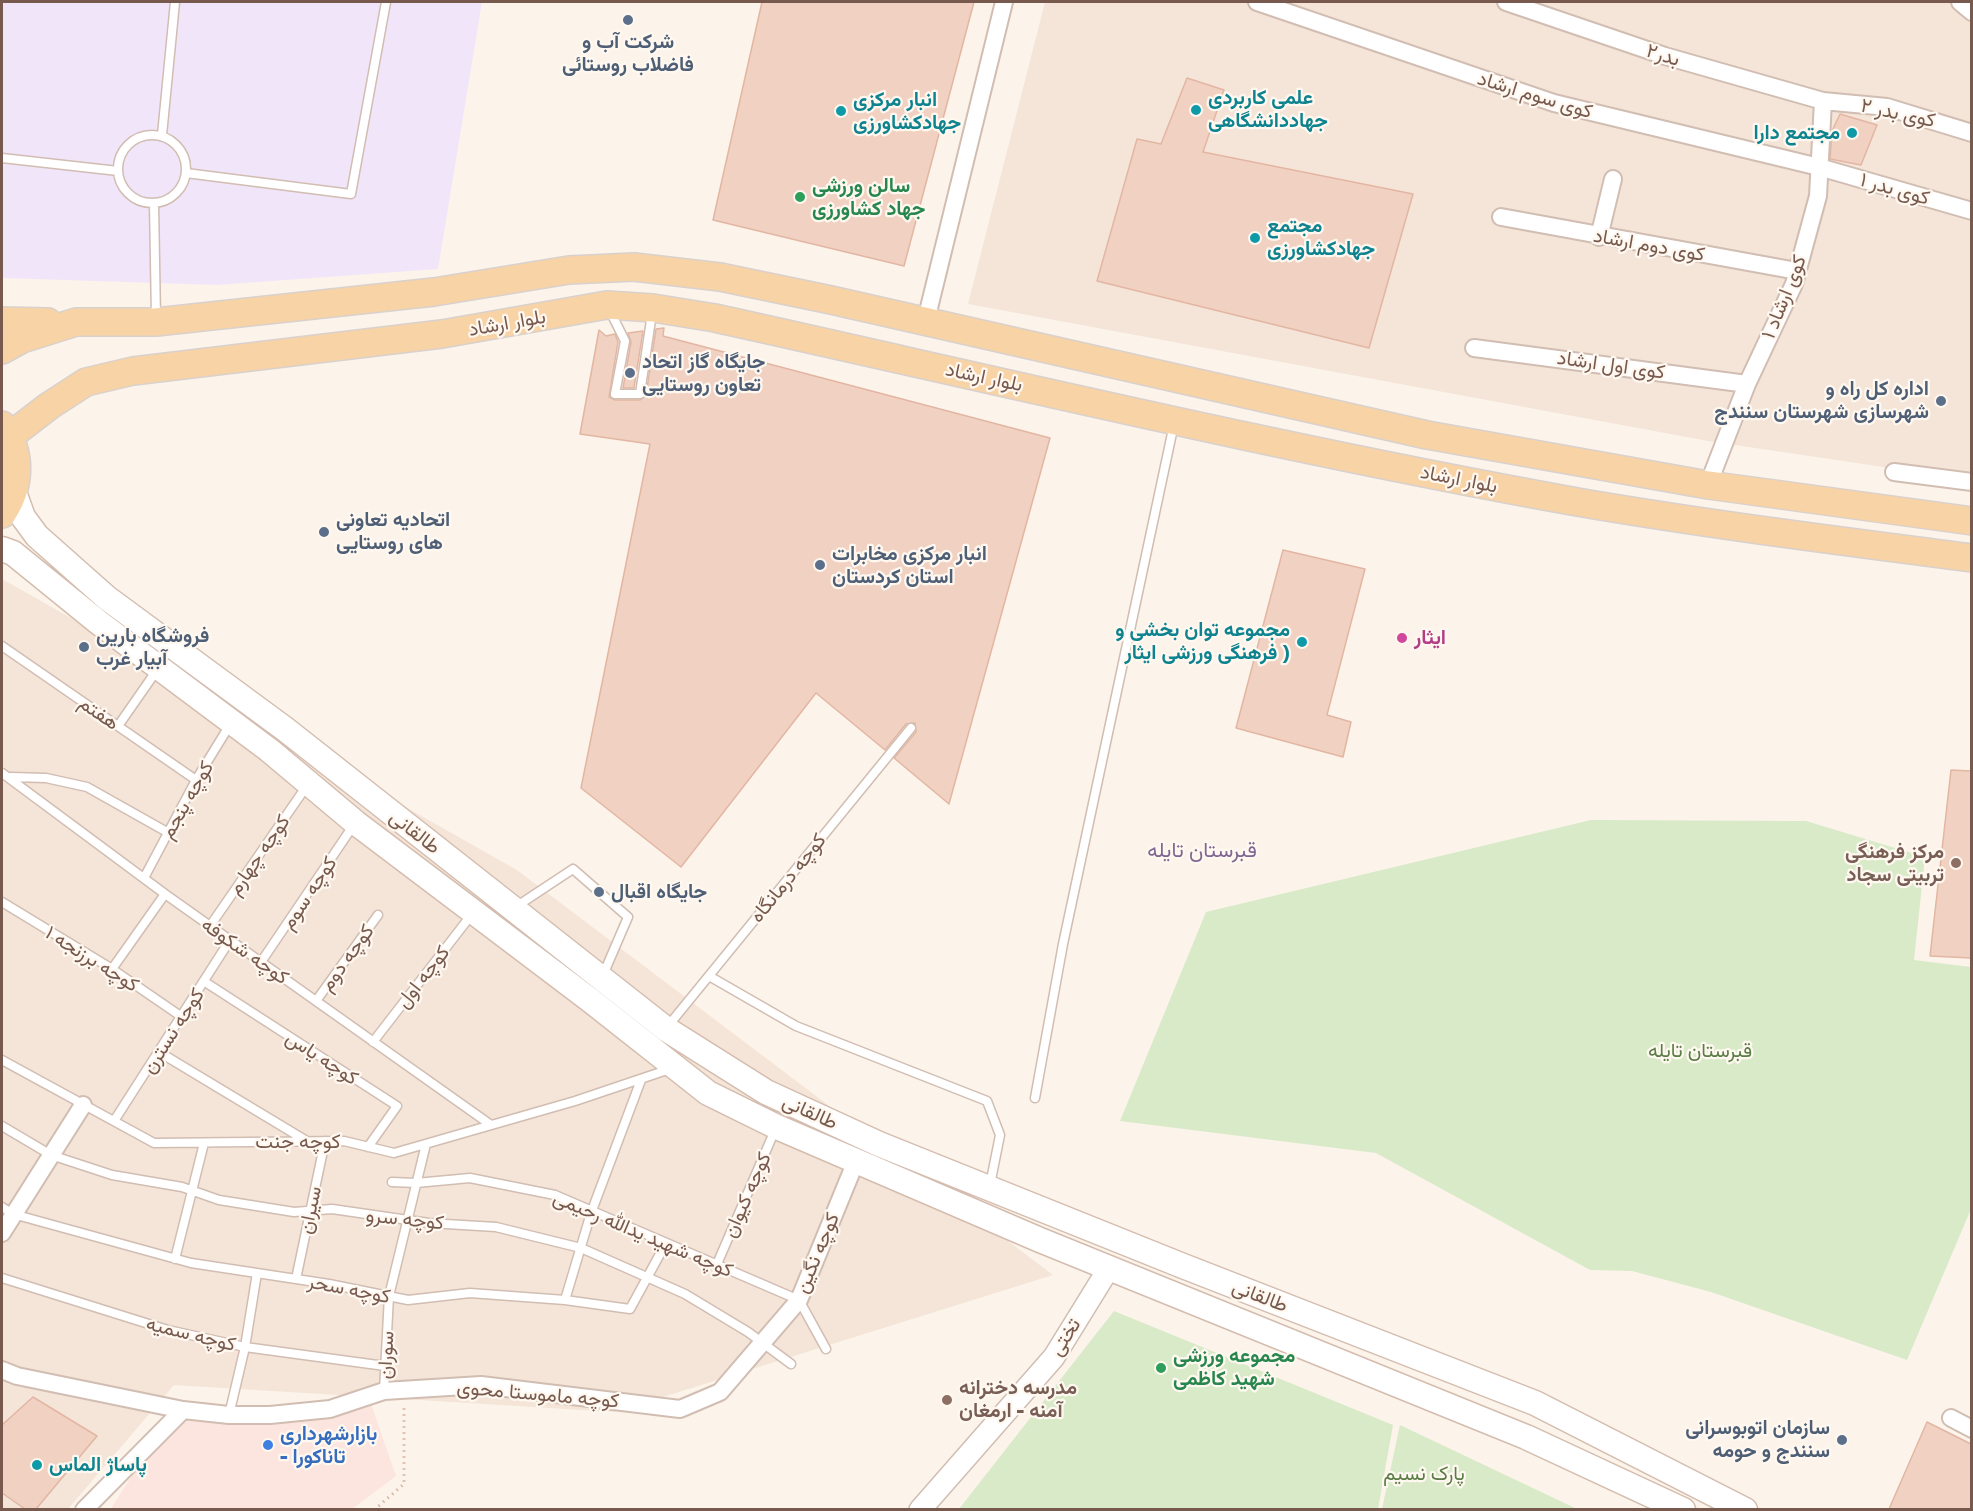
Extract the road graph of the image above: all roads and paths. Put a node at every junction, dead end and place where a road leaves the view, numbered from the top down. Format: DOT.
graph roads {
  1 [pos="175,2"];
  2 [pos="386,2"];
  3 [pos="1004,2"];
  4 [pos="1257,2"];
  5 [pos="1506,2"];
  6 [pos="1960,2"];
  7 [pos="1971,12"];
  8 [pos="1823,101"];
  9 [pos="1971,133"];
  10 [pos="162,135"];
  11 [pos="2,158"];
  12 [pos="1819,168"];
  13 [pos="117,171"];
  14 [pos="186,172"];
  15 [pos="1613,179"];
  16 [pos="154,203"];
  17 [pos="1971,211"];
  18 [pos="1501,217"];
  19 [pos="1599,237"];
  20 [pos="1797,271"];
  21 [pos="607,305"];
  22 [pos="653,308"];
  23 [pos="926,320"];
  24 [pos="2,321"];
  25 [pos="76,322"];
  26 [pos="156,322"];
  27 [pos="1474,348"];
  28 [pos="2,350"];
  29 [pos="165,367"];
  30 [pos="1157,373"];
  31 [pos="1747,384"];
  32 [pos="1146,413"];
  33 [pos="1175,420"];
  34 [pos="6,431"];
  35 [pos="1894,472"];
  36 [pos="1971,482"];
  37 [pos="1708,485"];
  38 [pos="8,503"];
  39 [pos="1971,521"];
  40 [pos="2,549"];
  41 [pos="1971,558"];
  42 [pos="2,646"];
  43 [pos="158,667"];
  44 [pos="232,689"];
  45 [pos="223,716"];
  46 [pos="118,726"];
  47 [pos="911,728"];
  48 [pos="6,775"];
  49 [pos="196,780"];
  50 [pos="308,783"];
  51 [pos="356,823"];
  52 [pos="167,832"];
  53 [pos="144,878"];
  54 [pos="165,894"];
  55 [pos="2,902"];
  56 [pos="513,909"];
  57 [pos="473,913"];
  58 [pos="378,915"];
  59 [pos="210,926"];
  60 [pos="230,940"];
  61 [pos="261,962"];
  62 [pos="112,969"];
  63 [pos="709,976"];
  64 [pos="602,978"];
  65 [pos="205,982"];
  66 [pos="316,1001"];
  67 [pos="182,1017"];
  68 [pos="666,1029"];
  69 [pos="373,1042"];
  70 [pos="159,1052"];
  71 [pos="2,1060"];
  72 [pos="673,1068"];
  73 [pos="642,1080"];
  74 [pos="1035,1098"];
  75 [pos="83,1105"];
  76 [pos="114,1121"];
  77 [pos="491,1125"];
  78 [pos="2,1126"];
  79 [pos="777,1127"];
  80 [pos="307,1141"];
  81 [pos="325,1141"];
  82 [pos="204,1143"];
  83 [pos="426,1144"];
  84 [pos="368,1147"];
  85 [pos="51,1155"];
  86 [pos="856,1161"];
  87 [pos="392,1182"];
  88 [pos="417,1183"];
  89 [pos="989,1188"];
  90 [pos="192,1191"];
  91 [pos="310,1210"];
  92 [pos="8,1211"];
  93 [pos="591,1213"];
  94 [pos="408,1220"];
  95 [pos="2,1233"];
  96 [pos="1118,1240"];
  97 [pos="666,1243"];
  98 [pos="580,1248"];
  99 [pos="175,1259"];
  100 [pos="717,1264"];
  101 [pos="1108,1268"];
  102 [pos="257,1273"];
  103 [pos="2,1278"];
  104 [pos="647,1278"];
  105 [pos="296,1279"];
  106 [pos="389,1296"];
  107 [pos="565,1300"];
  108 [pos="799,1300"];
  109 [pos="763,1342"];
  110 [pos="245,1347"];
  111 [pos="826,1349"];
  112 [pos="791,1364"];
  113 [pos="385,1366"];
  114 [pos="2,1370"];
  115 [pos="404,1388"];
  116 [pos="384,1391"];
  117 [pos="720,1392"];
  118 [pos="183,1410"];
  119 [pos="230,1415"];
  120 [pos="1951,1418"];
  121 [pos="1971,1429"];
  122 [pos="84,1509"];
  123 [pos="374,1509"];
  124 [pos="920,1509"];
  125 [pos="1683,1509"];
  126 [pos="1745,1509"];
  1 -- 10 [label="lane"];
  2 -- 14 [label="lane"];
  3 -- 23 [label="street"];
  4 -- 12 [label="street, کوی سوم ارشاد"];
  5 -- 8 [label="street, بدر۲"];
  6 -- 7 [label="street"];
  8 -- 9 [label="street, کوی بدر ۲"];
  8 -- 12 [label="street, کوی ارشاد ۱"];
  10 -- 13 [label="lane"];
  10 -- 14 [label="lane"];
  11 -- 13 [label="lane"];
  12 -- 17 [label="street, کوی بدر ۱"];
  12 -- 20 [label="street, کوی ارشاد ۱"];
  13 -- 16 [label="lane"];
  14 -- 16 [label="lane"];
  15 -- 19 [label="street"];
  16 -- 26 [label="lane"];
  18 -- 19 [label="street, کوی دوم ارشاد"];
  19 -- 20 [label="street, کوی دوم ارشاد"];
  20 -- 31 [label="street, کوی ارشاد ۱"];
  21 -- 22 [label="main road, بلوار ارشاد"];
  21 -- 22 [label="lane"];
  21 -- 29 [label="main road, بلوار ارشاد"];
  22 -- 32 [label="main road, بلوار ارشاد"];
  23 -- 26 [label="main road, بلوار ارشاد"];
  23 -- 30 [label="main road, بلوار ارشاد"];
  24 -- 25 [label="main road"];
  25 -- 26 [label="main road, بلوار ارشاد"];
  25 -- 28 [label="main road, بلوار ارشاد"];
  26 -- 29 [label="main road"];
  27 -- 31 [label="street, کوی اول ارشاد"];
  29 -- 34 [label="main road, بلوار ارشاد"];
  30 -- 32 [label="main road"];
  30 -- 37 [label="main road, بلوار ارشاد"];
  31 -- 37 [label="street, کوی ارشاد ۱"];
  32 -- 33 [label="main road, بلوار ارشاد"];
  33 -- 41 [label="main road, بلوار ارشاد"];
  33 -- 74 [label="lane"];
  34 -- 38 [label="main road"];
  35 -- 36 [label="street"];
  37 -- 39 [label="main road, بلوار ارشاد"];
  38 -- 44 [label="main road, طالقانی"];
  40 -- 43 [label="main road, طالقانی"];
  42 -- 46 [label="lane, هفتم"];
  43 -- 45 [label="main road, طالقانی"];
  43 -- 46 [label="lane"];
  44 -- 45 [label="main road"];
  44 -- 56 [label="main road, طالقانی"];
  45 -- 49 [label="lane, کوچه پنجم"];
  45 -- 50 [label="main road, طالقانی"];
  46 -- 49 [label="lane, هفتم"];
  47 -- 63 [label="lane, کوچه درمانگاه"];
  48 -- 52 [label="lane"];
  48 -- 53 [label="lane, کوچه شکوفه"];
  49 -- 52 [label="lane, کوچه پنجم"];
  50 -- 51 [label="main road, طالقانی"];
  50 -- 59 [label="lane, کوچه چهارم"];
  51 -- 57 [label="main road, طالقانی"];
  51 -- 61 [label="lane, کوچه سوم"];
  52 -- 53 [label="lane, کوچه پنجم"];
  53 -- 54 [label="lane, کوچه شکوفه"];
  54 -- 59 [label="lane, کوچه شکوفه"];
  54 -- 62 [label="lane"];
  55 -- 62 [label="lane, کوچه برزنجه ۱"];
  56 -- 64 [label="main road, طالقانی"];
  56 -- 64 [label="lane"];
  57 -- 69 [label="lane, کوچه اول"];
  57 -- 72 [label="main road, طالقانی"];
  58 -- 66 [label="lane, کوچه دوم"];
  59 -- 60 [label="lane, کوچه شکوفه"];
  60 -- 61 [label="lane, کوچه شکوفه"];
  60 -- 65 [label="lane, کوچه نسترن"];
  61 -- 66 [label="lane, کوچه شکوفه"];
  62 -- 67 [label="lane, کوچه برزنجه ۱"];
  63 -- 68 [label="lane, کوچه درمانگاه"];
  63 -- 89 [label="lane"];
  64 -- 68 [label="main road, طالقانی"];
  65 -- 67 [label="lane, کوچه نسترن"];
  65 -- 84 [label="lane, کوچه یاس"];
  66 -- 69 [label="lane, کوچه شکوفه"];
  67 -- 70 [label="lane, کوچه نسترن"];
  68 -- 89 [label="main road, طالقانی"];
  69 -- 77 [label="lane, کوچه شکوفه"];
  70 -- 76 [label="lane, کوچه نسترن"];
  70 -- 80 [label="lane"];
  71 -- 75 [label="lane, کوچه جنت"];
  72 -- 73 [label="lane, کوچه جنت"];
  72 -- 79 [label="main road, طالقانی"];
  73 -- 77 [label="lane, کوچه جنت"];
  73 -- 93 [label="lane"];
  75 -- 76 [label="lane, کوچه جنت"];
  75 -- 85 [label="street"];
  76 -- 82 [label="lane, کوچه جنت"];
  77 -- 83 [label="lane, کوچه جنت"];
  78 -- 85 [label="lane, کوچه سرو"];
  79 -- 86 [label="main road, طالقانی"];
  79 -- 100 [label="lane, کوچه کیوان"];
  80 -- 81 [label="lane, کوچه جنت"];
  80 -- 82 [label="lane, کوچه جنت"];
  81 -- 84 [label="lane, کوچه جنت"];
  81 -- 91 [label="lane, سیران"];
  82 -- 90 [label="lane"];
  83 -- 84 [label="lane, کوچه جنت"];
  83 -- 88 [label="lane, سوران"];
  85 -- 90 [label="lane, کوچه سرو"];
  85 -- 92 [label="street"];
  86 -- 101 [label="main road, طالقانی"];
  86 -- 108 [label="street, کوچه نگین"];
  87 -- 88 [label="lane, کوچه شهید یدالله رحیمی"];
  88 -- 93 [label="lane, کوچه شهید یدالله رحیمی"];
  88 -- 94 [label="lane, سوران"];
  89 -- 96 [label="main road, طالقانی"];
  90 -- 91 [label="lane, کوچه سرو"];
  90 -- 99 [label="lane"];
  91 -- 94 [label="lane, کوچه سرو"];
  91 -- 105 [label="lane, سیران"];
  92 -- 95 [label="street"];
  92 -- 99 [label="lane, کوچه سحر"];
  93 -- 97 [label="lane, کوچه شهید یدالله رحیمی"];
  93 -- 98 [label="lane"];
  94 -- 98 [label="lane, کوچه سرو"];
  94 -- 106 [label="lane, سوران"];
  96 -- 101 [label="main road"];
  96 -- 126 [label="main road, طالقانی"];
  97 -- 100 [label="lane, کوچه شهید یدالله رحیمی"];
  97 -- 104 [label="lane, کوچه سحر"];
  98 -- 104 [label="lane, کوچه سرو"];
  98 -- 107 [label="lane"];
  99 -- 102 [label="lane, کوچه سحر"];
  100 -- 108 [label="lane, کوچه شهید یدالله رحیمی"];
  101 -- 124 [label="street, تختی"];
  101 -- 125 [label="main road, طالقانی"];
  102 -- 105 [label="lane, کوچه سحر"];
  102 -- 110 [label="lane"];
  103 -- 110 [label="lane, کوچه سمیه"];
  104 -- 107 [label="lane, کوچه سحر"];
  104 -- 109 [label="lane, کوچه سرو"];
  105 -- 106 [label="lane, کوچه سحر"];
  106 -- 107 [label="lane, کوچه سحر"];
  106 -- 113 [label="lane, سوران"];
  108 -- 109 [label="street, کوچه نگین"];
  108 -- 111 [label="lane"];
  109 -- 112 [label="lane, کوچه سرو"];
  109 -- 117 [label="street, کوچه نگین"];
  110 -- 113 [label="lane, کوچه سمیه"];
  110 -- 119 [label="lane"];
  113 -- 116 [label="lane, سوران"];
  114 -- 118 [label="street, کوچه ماموستا محوی"];
  115 -- 116 [label="street, کوچه ماموستا محوی"];
  115 -- 117 [label="street, کوچه ماموستا محوی"];
  115 -- 123 [label="path"];
  116 -- 119 [label="street, کوچه ماموستا محوی"];
  118 -- 119 [label="street, کوچه ماموستا محوی"];
  118 -- 122 [label="street"];
  120 -- 121 [label="street"];
}
